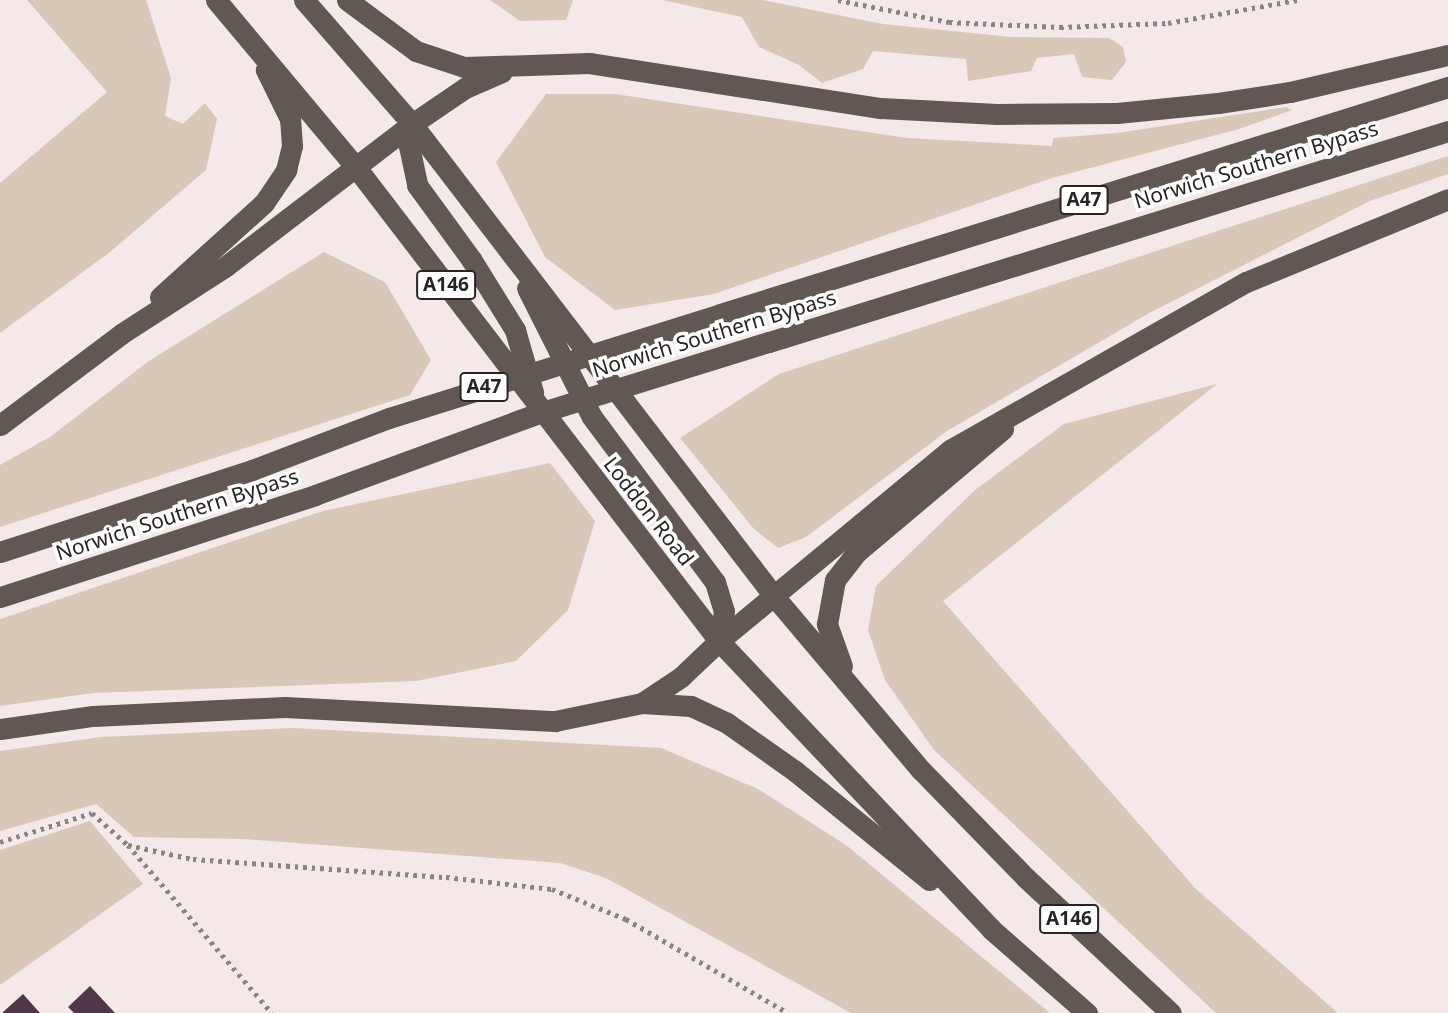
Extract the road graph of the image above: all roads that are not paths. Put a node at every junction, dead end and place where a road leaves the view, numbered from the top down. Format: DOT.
graph roads {
  1 [pos="216,0"];
  2 [pos="304,0"];
  3 [pos="347,0"];
  4 [pos="1448,55"];
  5 [pos="520,64"];
  6 [pos="1448,87"];
  7 [pos="412,124"];
  8 [pos="1448,131"];
  9 [pos="355,166"];
  10 [pos="1448,199"];
  11 [pos="506,244"];
  12 [pos="121,334"];
  13 [pos="1027,405"];
  14 [pos="536,406"];
  15 [pos="0,425"];
  16 [pos="0,552"];
  17 [pos="774,595"];
  18 [pos="0,597"];
  19 [pos="719,640"];
  20 [pos="858,694"];
  21 [pos="642,703"];
  22 [pos="0,729"];
  23 [pos="991,929"];
  24 [pos="1087,1013"];
  25 [pos="1171,1013"];
  1 -- 9 [label="highway, Loddon Road / A146"];
  1 -- 12 [label="highway"];
  2 -- 7 [label="highway, A146"];
  3 -- 5 [label="highway"];
  4 -- 5 [label="highway"];
  5 -- 7 [label="highway"];
  6 -- 16 [label="highway, Norwich Southern Bypass / A47, bridge"];
  7 -- 9 [label="highway"];
  7 -- 11 [label="highway, A146"];
  7 -- 14 [label="highway, A47"];
  8 -- 18 [label="highway, Norwich Southern Bypass / A47, bridge"];
  9 -- 12 [label="highway"];
  9 -- 14 [label="highway, Loddon Road / A146"];
  10 -- 13 [label="highway"];
  11 -- 17 [label="highway, A146"];
  11 -- 19 [label="highway"];
  12 -- 15 [label="highway"];
  13 -- 17 [label="highway"];
  13 -- 20 [label="highway"];
  14 -- 19 [label="highway, Loddon Road / A146"];
  17 -- 19 [label="highway"];
  17 -- 20 [label="highway, A146"];
  19 -- 21 [label="highway"];
  19 -- 23 [label="highway, Loddon Road / A146"];
  20 -- 25 [label="highway, A146"];
  21 -- 22 [label="highway"];
  21 -- 23 [label="highway"];
  23 -- 24 [label="highway, Loddon Road / A146"];
}
